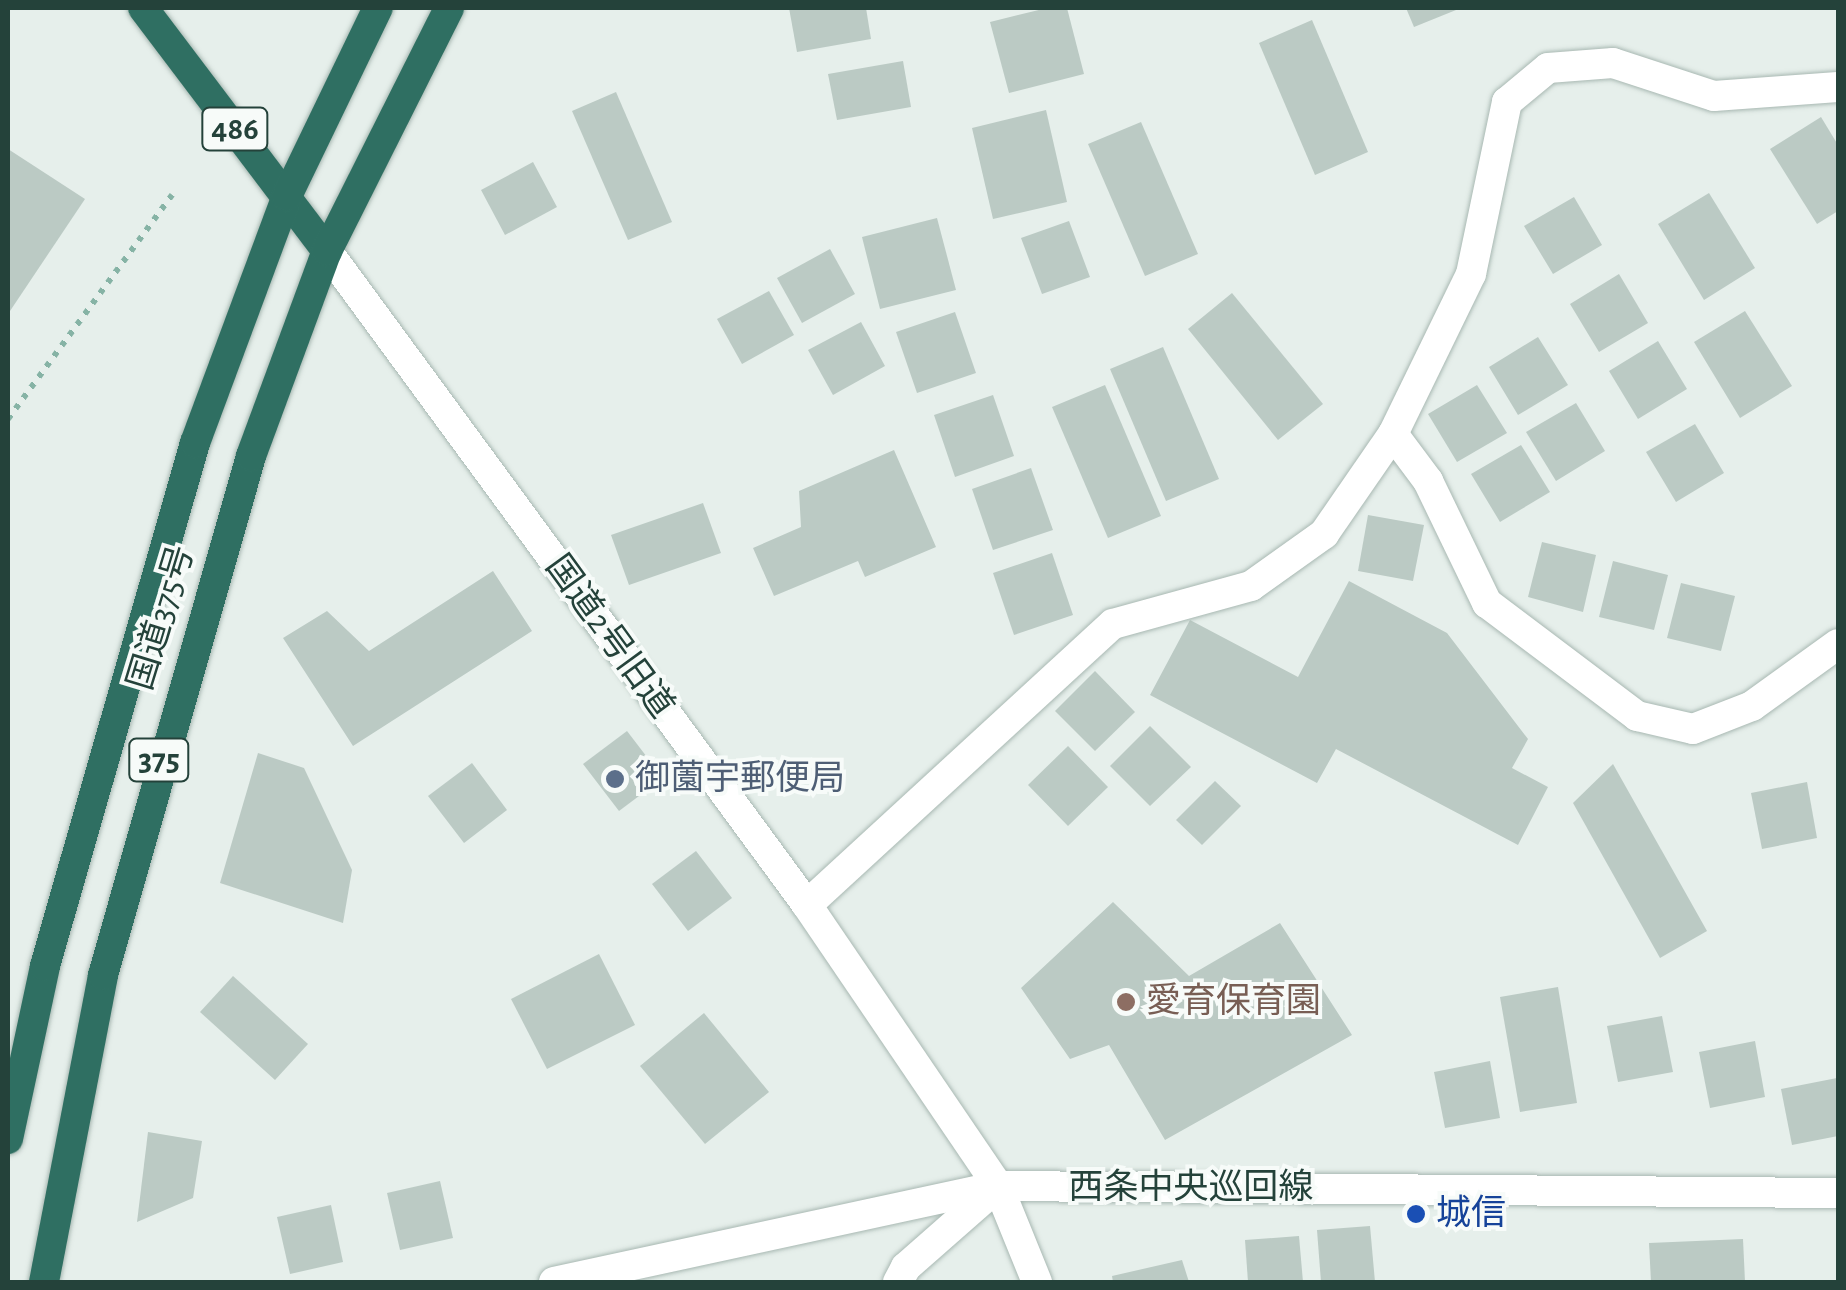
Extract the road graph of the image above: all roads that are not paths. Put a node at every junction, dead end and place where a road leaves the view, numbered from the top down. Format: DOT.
graph roads {
  1 [pos="143,8"];
  2 [pos="378,8"];
  3 [pos="449,8"];
  4 [pos="1838,87"];
  5 [pos="287,196"];
  6 [pos="326,251"];
  7 [pos="1392,434"];
  8 [pos="1838,644"];
  9 [pos="807,905"];
  10 [pos="8,1139"];
  11 [pos="998,1186"];
  12 [pos="1838,1193"];
  13 [pos="44,1282"];
  14 [pos="554,1282"];
  15 [pos="898,1282"];
  16 [pos="1036,1282"];
  1 -- 5 [label="highway, 486"];
  2 -- 5 [label="highway, 国道375号 / 375"];
  3 -- 6 [label="highway, 国道375号 / 375"];
  4 -- 7 [label="street"];
  5 -- 6 [label="highway, 486"];
  5 -- 10 [label="highway, 国道375号 / 375"];
  6 -- 9 [label="street, 国道2号旧道"];
  6 -- 13 [label="highway, 国道375号 / 375"];
  7 -- 8 [label="street"];
  7 -- 9 [label="street"];
  9 -- 11 [label="street, 国道2号旧道"];
  11 -- 12 [label="street, 西条中央巡回線"];
  11 -- 14 [label="street, 西条中央巡回線"];
  11 -- 15 [label="street"];
  11 -- 16 [label="street, 国道2号旧道"];
}
